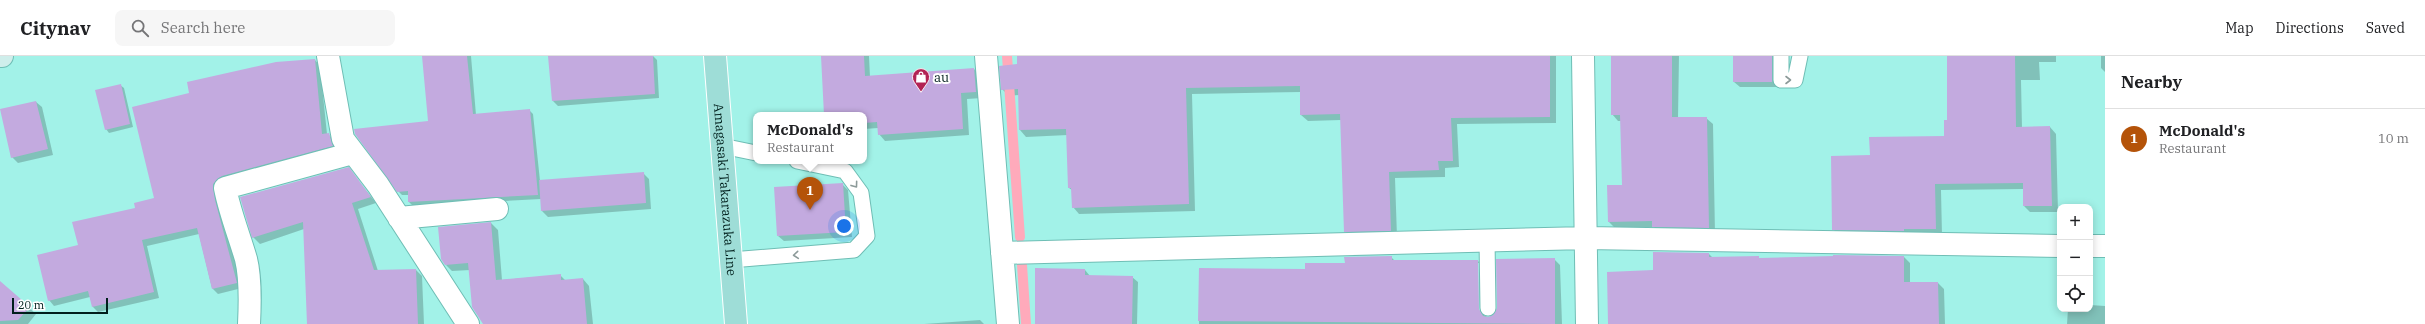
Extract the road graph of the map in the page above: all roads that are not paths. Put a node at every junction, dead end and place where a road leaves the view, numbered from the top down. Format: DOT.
graph roads {
  1 [pos="328,56"];
  2 [pos="715,56"];
  3 [pos="986,56"];
  4 [pos="1583,56"];
  5 [pos="1781,56"];
  6 [pos="1800,56"];
  7 [pos="722,146"];
  8 [pos="753,152"];
  9 [pos="353,153"];
  10 [pos="811,164"];
  11 [pos="497,209"];
  12 [pos="399,218"];
  13 [pos="1587,238"];
  14 [pos="1487,240"];
  15 [pos="2057,246"];
  16 [pos="2093,246"];
  17 [pos="2105,246"];
  18 [pos="1002,253"];
  19 [pos="731,260"];
  20 [pos="1488,308"];
  21 [pos="249,324"];
  22 [pos="468,324"];
  23 [pos="736,324"];
  24 [pos="1008,324"];
  25 [pos="1587,324"];
  1 -- 9 [label="street"];
  2 -- 7 [label="main road, Amagasaki Takarazuka Line"];
  3 -- 18 [label="street"];
  4 -- 13 [label="street"];
  5 -- 6 [label="lane, one-way"];
  7 -- 8 [label="lane"];
  7 -- 19 [label="main road, Amagasaki Takarazuka Line"];
  9 -- 12 [label="street"];
  9 -- 21 [label="street"];
  10 -- 19 [label="lane, one-way"];
  11 -- 12 [label="street"];
  12 -- 22 [label="street"];
  13 -- 14 [label="street"];
  13 -- 15 [label="street"];
  13 -- 25 [label="street"];
  14 -- 18 [label="street"];
  14 -- 20 [label="lane"];
  16 -- 17 [label="street"];
  18 -- 24 [label="street"];
  19 -- 23 [label="main road, Amagasaki Takarazuka Line"];
}
